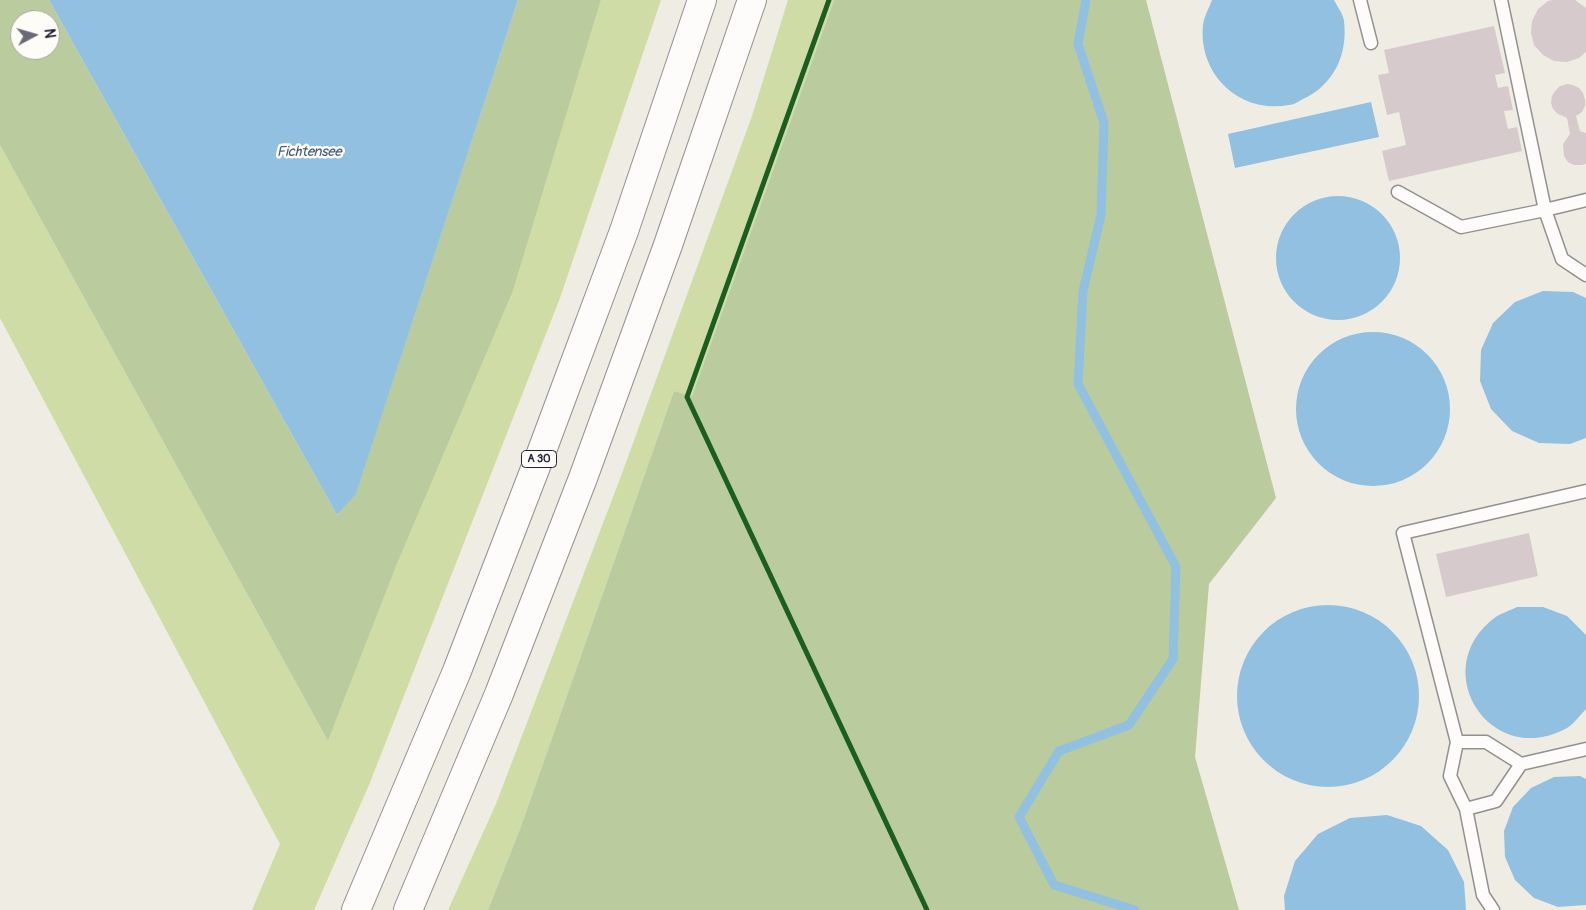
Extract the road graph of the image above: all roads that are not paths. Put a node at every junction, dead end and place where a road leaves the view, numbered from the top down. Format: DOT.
graph roads {
  1 [pos="702,0"];
  2 [pos="752,0"];
  3 [pos="1360,0"];
  4 [pos="1501,0"];
  5 [pos="1371,43"];
  6 [pos="1398,192"];
  7 [pos="1586,200"];
  8 [pos="1545,210"];
  9 [pos="1586,275"];
  10 [pos="1586,491"];
  11 [pos="1457,742"];
  12 [pos="1586,749"];
  13 [pos="1521,764"];
  14 [pos="1466,809"];
  15 [pos="356,910"];
  16 [pos="408,910"];
  17 [pos="1493,910"];
  1 -- 15 [label="highway, A 30"];
  2 -- 16 [label="highway"];
  3 -- 5 [label="lane"];
  4 -- 8 [label="lane"];
  6 -- 8 [label="lane"];
  7 -- 8 [label="lane"];
  8 -- 9 [label="lane"];
  10 -- 11 [label="lane"];
  11 -- 13 [label="lane"];
  11 -- 14 [label="lane"];
  12 -- 13 [label="lane"];
  13 -- 14 [label="lane"];
  14 -- 17 [label="lane"];
}
